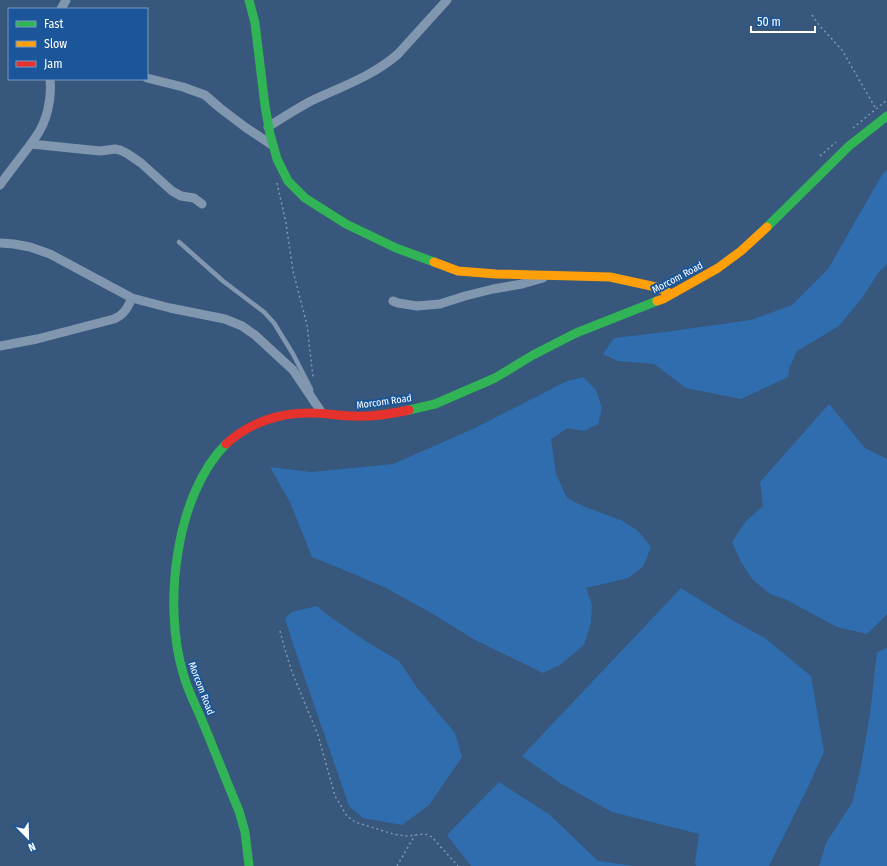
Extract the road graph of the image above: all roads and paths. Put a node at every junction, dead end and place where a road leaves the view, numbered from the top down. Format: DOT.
graph roads {
  1 [pos="249,0"];
  2 [pos="447,0"];
  3 [pos="812,15"];
  4 [pos="148,78"];
  5 [pos="50,80"];
  6 [pos="876,109"];
  7 [pos="887,116"];
  8 [pos="268,127"];
  9 [pos="31,144"];
  10 [pos="272,146"];
  11 [pos="281,170"];
  12 [pos="0,185"];
  13 [pos="202,204"];
  14 [pos="179,242"];
  15 [pos="0,243"];
  16 [pos="552,275"];
  17 [pos="672,294"];
  18 [pos="132,298"];
  19 [pos="393,301"];
  20 [pos="0,346"];
  21 [pos="311,393"];
  22 [pos="322,413"];
  23 [pos="280,631"];
  24 [pos="415,835"];
  25 [pos="248,866"];
  26 [pos="397,866"];
  27 [pos="458,866"];
  1 -- 8 [label="street"];
  2 -- 8 [label="street"];
  3 -- 6 [label="path"];
  4 -- 10 [label="street"];
  5 -- 9 [label="street"];
  7 -- 17 [label="street, Morcom Road"];
  8 -- 10 [label="street"];
  9 -- 12 [label="street"];
  9 -- 13 [label="street"];
  10 -- 11 [label="street"];
  11 -- 16 [label="street"];
  11 -- 21 [label="path"];
  14 -- 21 [label="lane"];
  15 -- 18 [label="street"];
  16 -- 17 [label="street"];
  16 -- 19 [label="street"];
  17 -- 22 [label="street, Morcom Road"];
  18 -- 20 [label="street"];
  18 -- 21 [label="street"];
  21 -- 22 [label="street"];
  22 -- 25 [label="street, Morcom Road"];
  23 -- 24 [label="path"];
  24 -- 26 [label="path"];
  24 -- 27 [label="path"];
}
